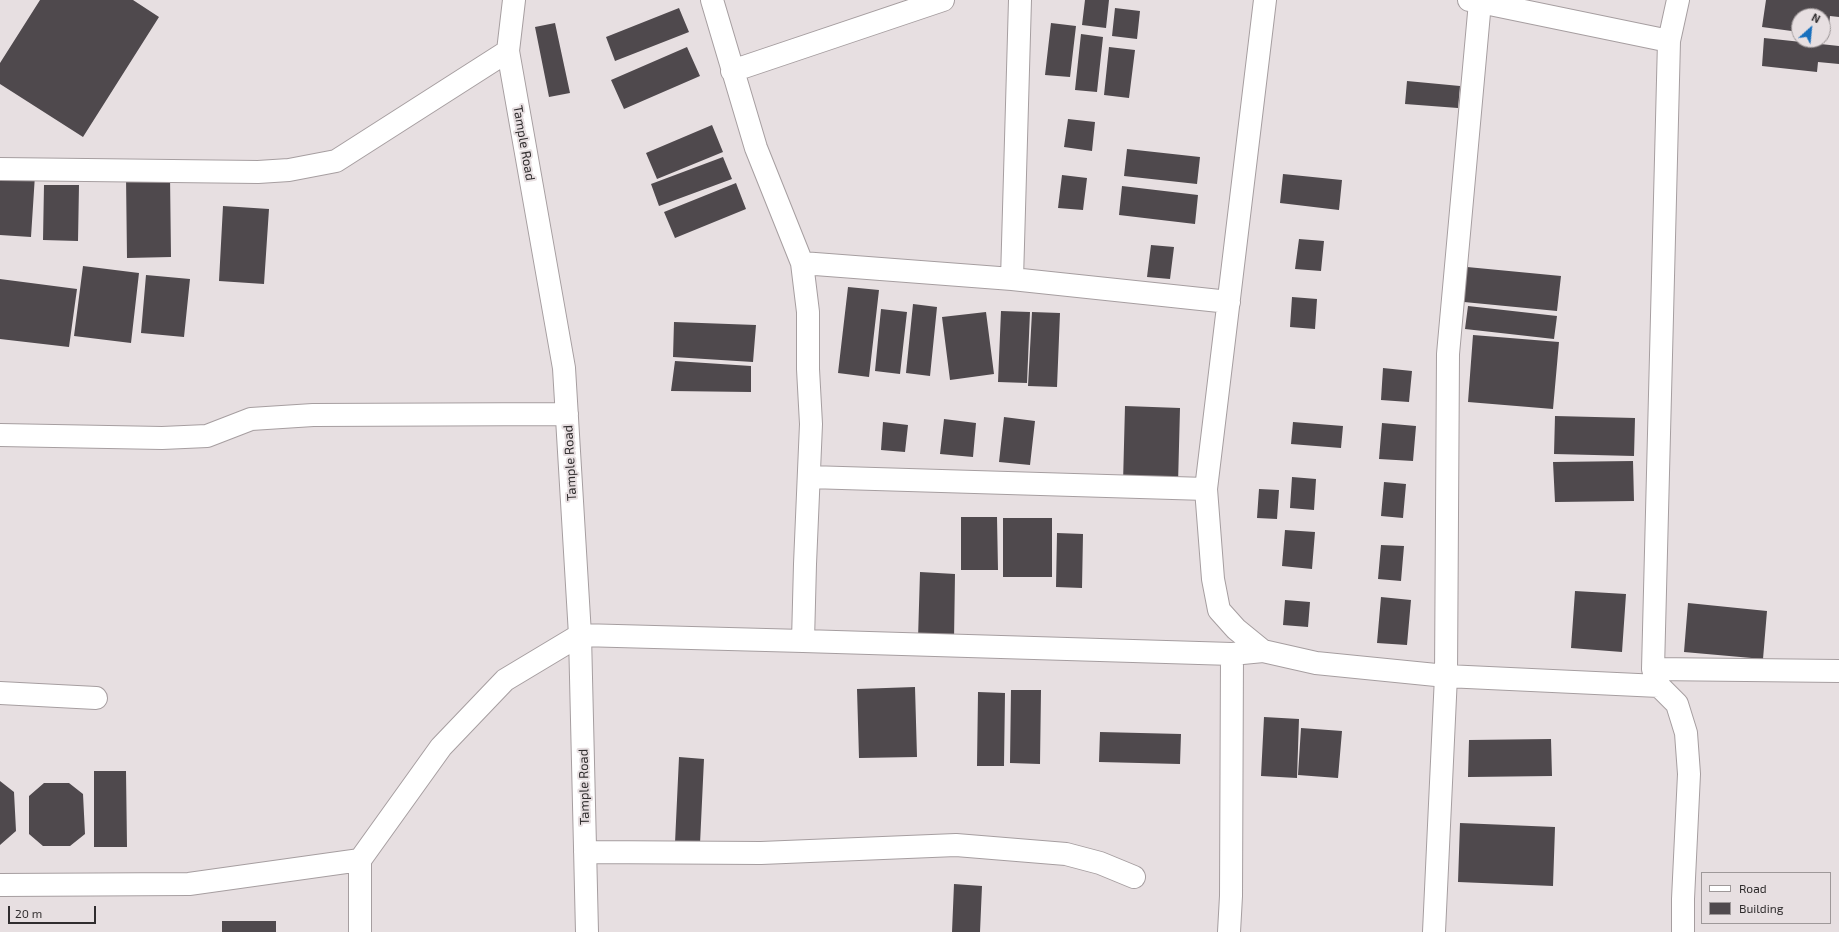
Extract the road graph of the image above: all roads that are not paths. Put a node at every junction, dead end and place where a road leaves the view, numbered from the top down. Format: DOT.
graph roads {
  1 [pos="514,0"];
  2 [pos="712,0"];
  3 [pos="943,0"];
  4 [pos="1020,0"];
  5 [pos="1265,0"];
  6 [pos="1678,0"];
  7 [pos="1474,1"];
  8 [pos="1669,41"];
  9 [pos="508,51"];
  10 [pos="732,71"];
  11 [pos="0,169"];
  12 [pos="802,263"];
  13 [pos="1012,279"];
  14 [pos="1229,302"];
  15 [pos="567,414"];
  16 [pos="0,435"];
  17 [pos="809,477"];
  18 [pos="1206,489"];
  19 [pos="580,636"];
  20 [pos="803,641"];
  21 [pos="1263,652"];
  22 [pos="1232,654"];
  23 [pos="1839,670"];
  24 [pos="1446,676"];
  25 [pos="1656,678"];
  26 [pos="0,693"];
  27 [pos="96,698"];
  28 [pos="585,852"];
  29 [pos="360,860"];
  30 [pos="1134,877"];
  31 [pos="0,885"];
  32 [pos="360,932"];
  33 [pos="587,932"];
  34 [pos="1229,932"];
  35 [pos="1434,932"];
  36 [pos="1684,932"];
  1 -- 9 [label="street, Tample Road"];
  2 -- 10 [label="street"];
  3 -- 10 [label="street"];
  4 -- 13 [label="street"];
  5 -- 14 [label="street"];
  6 -- 8 [label="street"];
  7 -- 8 [label="street"];
  7 -- 24 [label="street"];
  8 -- 25 [label="street"];
  9 -- 11 [label="street"];
  9 -- 15 [label="street, Tample Road"];
  10 -- 12 [label="street"];
  12 -- 13 [label="street"];
  12 -- 17 [label="street"];
  13 -- 14 [label="street"];
  14 -- 18 [label="street"];
  15 -- 16 [label="street"];
  15 -- 19 [label="street, Tample Road"];
  17 -- 18 [label="street"];
  17 -- 20 [label="street"];
  18 -- 21 [label="street"];
  19 -- 20 [label="street"];
  19 -- 28 [label="street, Tample Road"];
  19 -- 29 [label="street"];
  20 -- 22 [label="street"];
  21 -- 22 [label="street"];
  21 -- 24 [label="street"];
  22 -- 34 [label="street"];
  23 -- 25 [label="street"];
  24 -- 25 [label="street"];
  24 -- 35 [label="street"];
  25 -- 36 [label="street"];
  26 -- 27 [label="street"];
  28 -- 30 [label="street"];
  28 -- 33 [label="street, Tample Road"];
  29 -- 31 [label="street"];
  29 -- 32 [label="street"];
}
